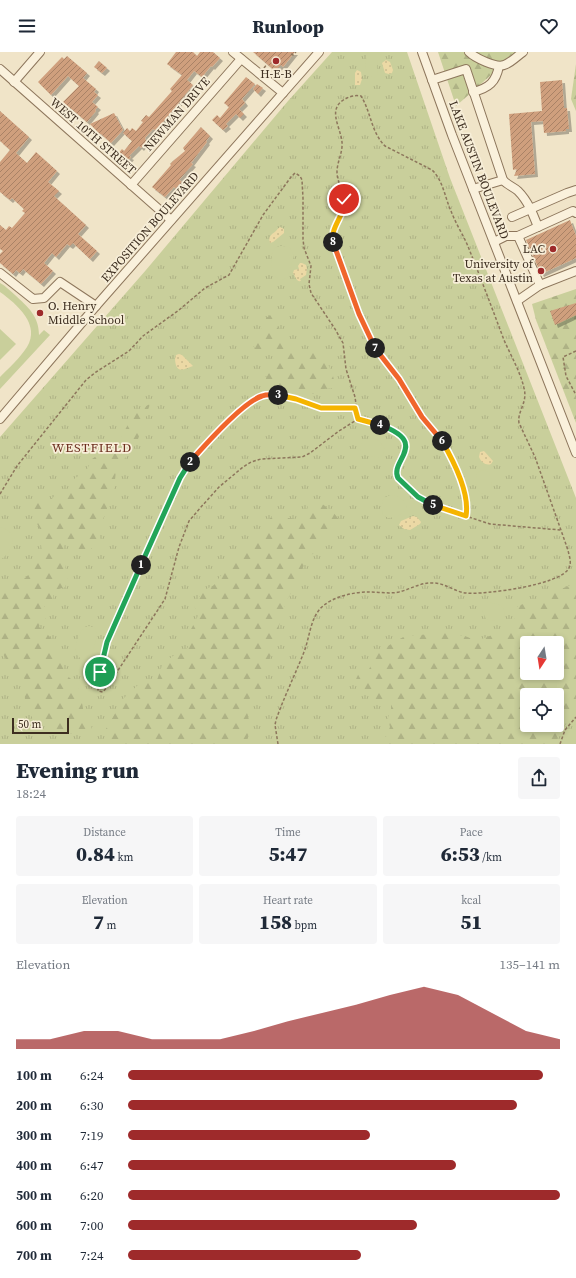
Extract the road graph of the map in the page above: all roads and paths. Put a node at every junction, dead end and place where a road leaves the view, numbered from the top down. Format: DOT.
graph roads {
  1 [pos="40,52"];
  2 [pos="233,52"];
  3 [pos="296,52"];
  4 [pos="320,52"];
  5 [pos="422,52"];
  6 [pos="469,52"];
  7 [pos="523,52"];
  8 [pos="291,54"];
  9 [pos="241,58"];
  10 [pos="267,64"];
  11 [pos="499,66"];
  12 [pos="264,68"];
  13 [pos="0,69"];
  14 [pos="432,80"];
  15 [pos="14,82"];
  16 [pos="473,92"];
  17 [pos="282,94"];
  18 [pos="503,180"];
  19 [pos="131,185"];
  20 [pos="473,189"];
  21 [pos="576,190"];
  22 [pos="530,209"];
  23 [pos="576,213"];
  24 [pos="512,217"];
  25 [pos="171,220"];
  26 [pos="538,227"];
  27 [pos="518,236"];
  28 [pos="494,242"];
  29 [pos="576,271"];
  30 [pos="0,273"];
  31 [pos="540,285"];
  32 [pos="517,301"];
  33 [pos="96,306"];
  34 [pos="576,351"];
  35 [pos="576,395"];
  36 [pos="355,408"];
  37 [pos="0,419"];
  38 [pos="358,419"];
  39 [pos="576,453"];
  40 [pos="0,494"];
  41 [pos="466,516"];
  42 [pos="560,530"];
  43 [pos="576,717"];
  44 [pos="278,744"];
  45 [pos="560,744"];
  1 -- 15 [label="street"];
  2 -- 9 [label="street"];
  3 -- 8 [label="path"];
  4 -- 17 [label="street, EXPOSITION BOULEVARD"];
  5 -- 14 [label="street, LAKE AUSTIN BOULEVARD"];
  6 -- 11 [label="street"];
  7 -- 11 [label="street"];
  9 -- 17 [label="street"];
  9 -- 19 [label="street, NEWMAN DRIVE"];
  10 -- 12 [label="path"];
  11 -- 16 [label="street"];
  13 -- 15 [label="street, WEST 10TH STREET"];
  14 -- 16 [label="street"];
  14 -- 20 [label="street, LAKE AUSTIN BOULEVARD"];
  15 -- 19 [label="street, WEST 10TH STREET"];
  16 -- 18 [label="street"];
  17 -- 25 [label="street, EXPOSITION BOULEVARD"];
  18 -- 20 [label="street"];
  18 -- 22 [label="street"];
  19 -- 25 [label="street, WEST 10TH STREET"];
  20 -- 28 [label="street, LAKE AUSTIN BOULEVARD"];
  21 -- 22 [label="street"];
  22 -- 24 [label="street"];
  22 -- 26 [label="street"];
  23 -- 26 [label="street"];
  25 -- 33 [label="street, EXPOSITION BOULEVARD"];
  26 -- 27 [label="street"];
  27 -- 28 [label="street"];
  27 -- 31 [label="street"];
  28 -- 32 [label="street, LAKE AUSTIN BOULEVARD"];
  29 -- 31 [label="street"];
  30 -- 33 [label="street"];
  31 -- 32 [label="street"];
  32 -- 39 [label="street, LAKE AUSTIN BOULEVARD"];
  33 -- 37 [label="street, EXPOSITION BOULEVARD"];
  34 -- 35 [label="path"];
  36 -- 38 [label="path"];
  36 -- 38 [label="path"];
  36 -- 40 [label="path"];
  38 -- 41 [label="path"];
  41 -- 42 [label="path"];
  41 -- 42 [label="path"];
  42 -- 44 [label="path"];
  43 -- 45 [label="path"];
}
